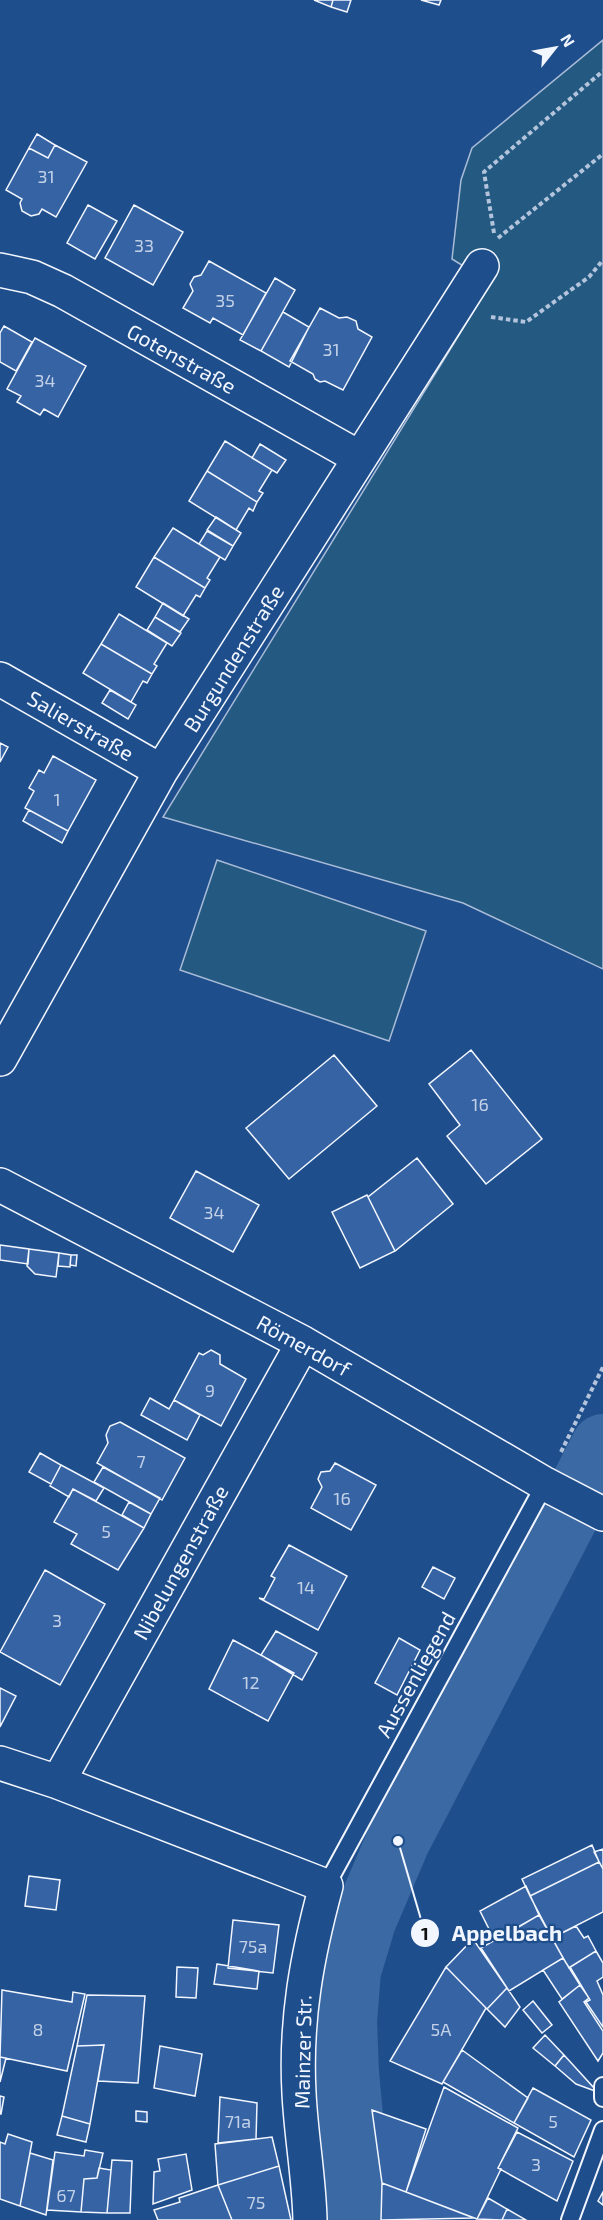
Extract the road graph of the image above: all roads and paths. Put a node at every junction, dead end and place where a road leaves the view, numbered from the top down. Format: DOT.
graph roads {
  1 [pos="603,71"];
  2 [pos="603,154"];
  3 [pos="603,260"];
  4 [pos="482,266"];
  5 [pos="0,270"];
  6 [pos="453,312"];
  7 [pos="360,458"];
  8 [pos="0,679"];
  9 [pos="161,771"];
  10 [pos="0,1059"];
  11 [pos="0,1185"];
  12 [pos="303,1343"];
  13 [pos="603,1367"];
  14 [pos="545,1484"];
  15 [pos="600,1512"];
  16 [pos="0,1763"];
  17 [pos="58,1782"];
  18 [pos="326,1886"];
  19 [pos="603,2086"];
  20 [pos="603,2098"];
  21 [pos="603,2130"];
  22 [pos="310,2220"];
  23 [pos="570,2220"];
  1 -- 2 [label="path"];
  3 -- 6 [label="path"];
  4 -- 6 [label="street, Burgundenstraße"];
  5 -- 7 [label="street, Gotenstraße"];
  6 -- 7 [label="street, Burgundenstraße"];
  7 -- 9 [label="street, Burgundenstraße"];
  8 -- 9 [label="street, Salierstraße"];
  9 -- 10 [label="street, Burgundenstraße"];
  11 -- 12 [label="street, Römerdorf"];
  12 -- 14 [label="street, Römerdorf"];
  12 -- 17 [label="street, Nibelungenstraße"];
  13 -- 14 [label="path"];
  14 -- 15 [label="street, Römerdorf"];
  14 -- 18 [label="lane, Aussenliegend"];
  16 -- 17 [label="street"];
  17 -- 18 [label="street"];
  18 -- 22 [label="street, Mainzer Str."];
  19 -- 20 [label="lane"];
  21 -- 23 [label="lane"];
}
